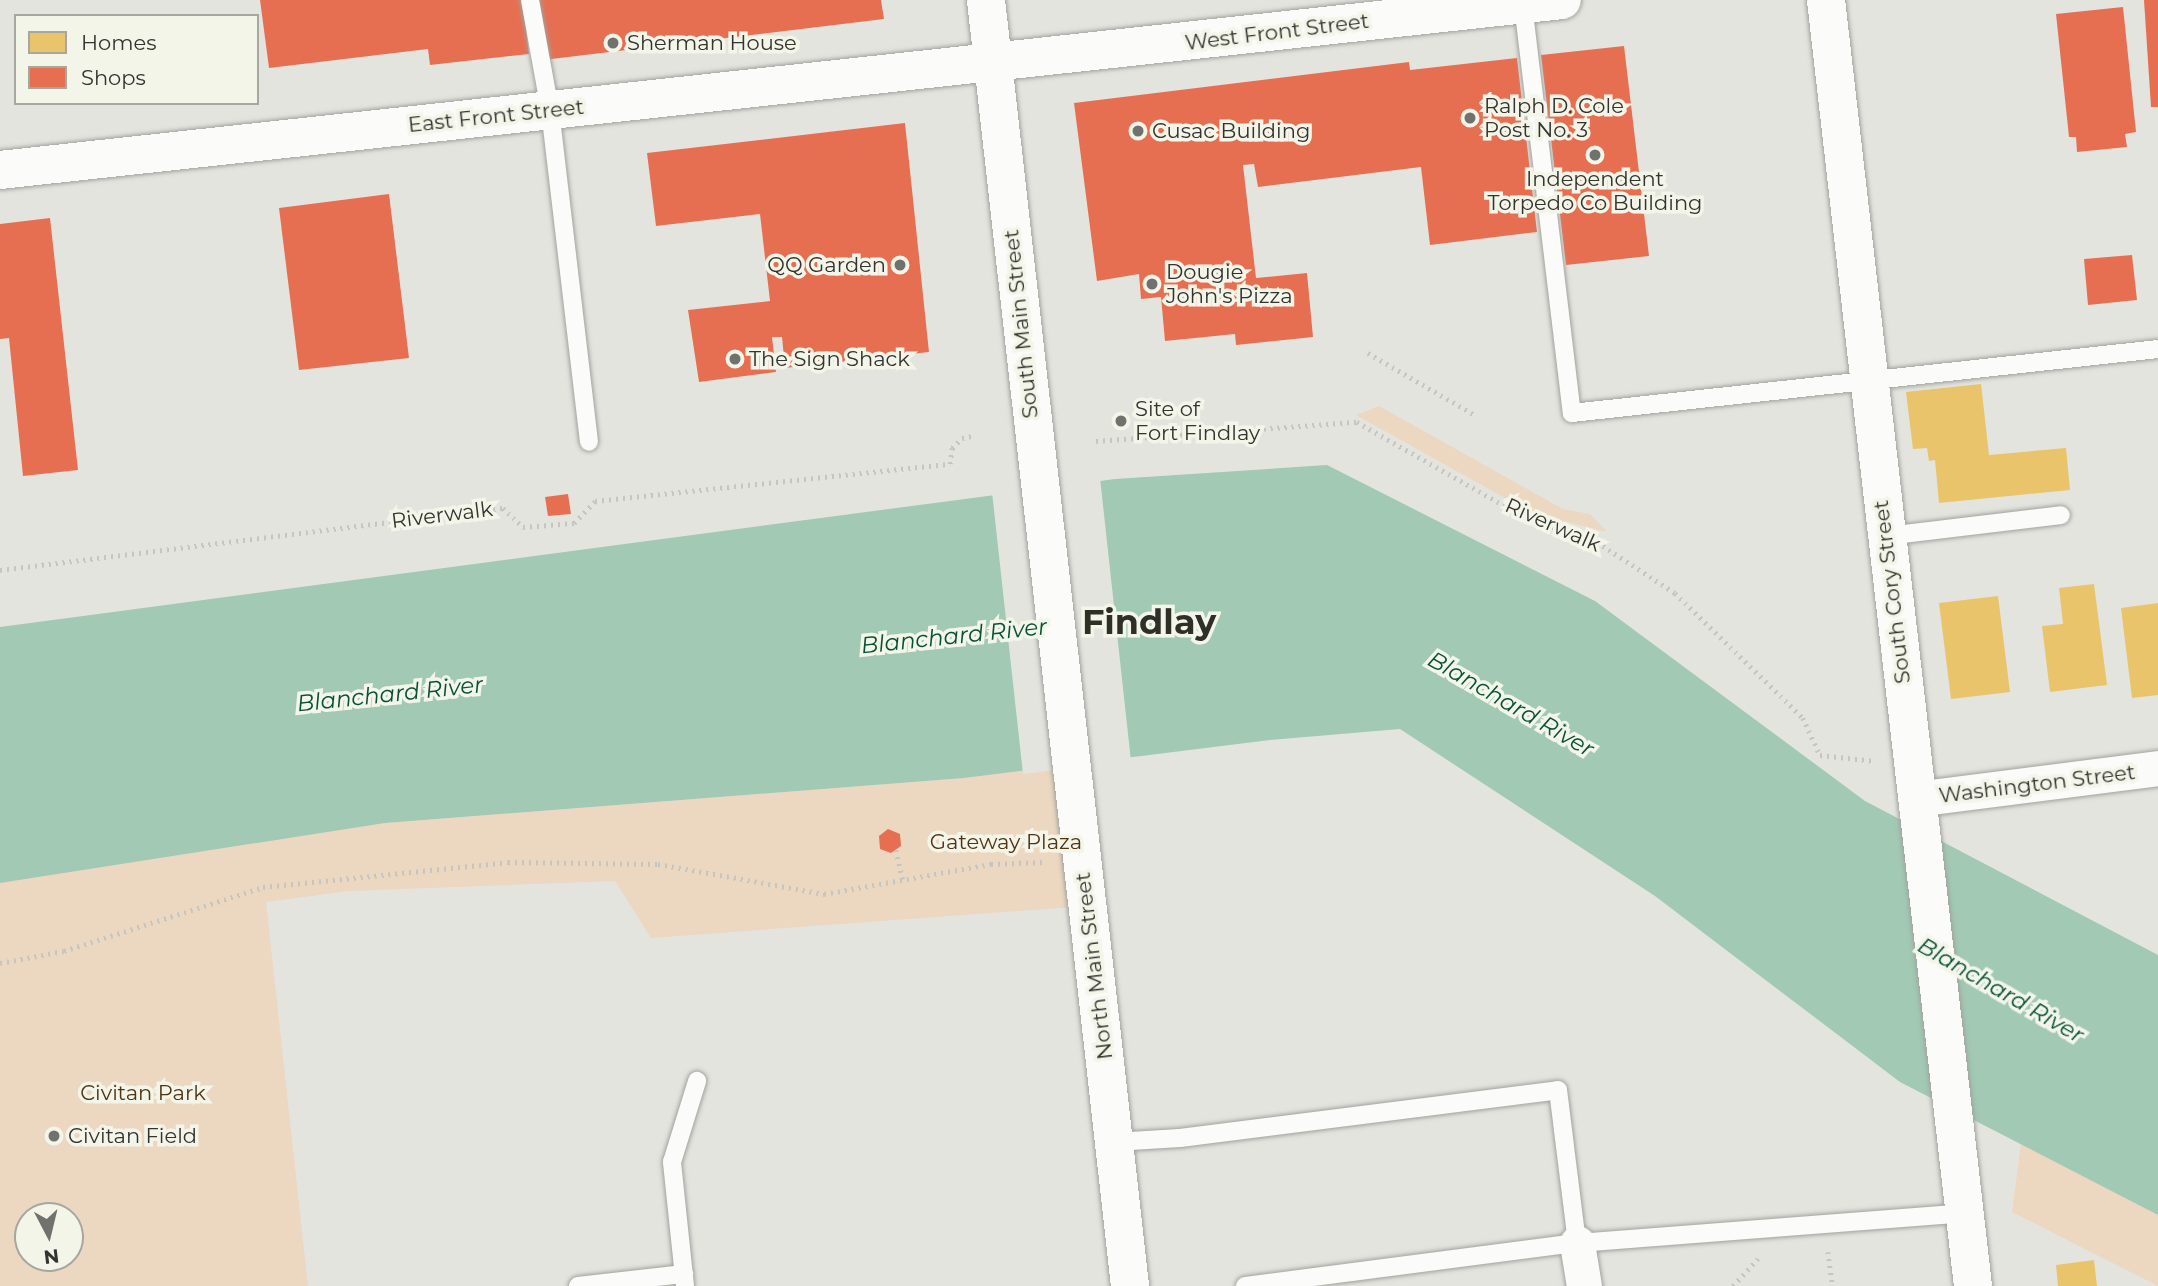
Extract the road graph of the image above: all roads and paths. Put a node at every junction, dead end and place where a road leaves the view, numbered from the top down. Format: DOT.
graph roads {
  1 [pos="530,0"];
  2 [pos="986,0"];
  3 [pos="1562,0"];
  4 [pos="1826,0"];
  5 [pos="1523,4"];
  6 [pos="992,61"];
  7 [pos="550,110"];
  8 [pos="0,170"];
  9 [pos="2158,349"];
  10 [pos="1368,354"];
  11 [pos="1868,380"];
  12 [pos="1475,415"];
  13 [pos="976,435"];
  14 [pos="1096,441"];
  15 [pos="589,442"];
  16 [pos="2061,515"];
  17 [pos="1886,536"];
  18 [pos="0,570"];
  19 [pos="1055,647"];
  20 [pos="2158,768"];
  21 [pos="1914,781"];
  22 [pos="896,850"];
  23 [pos="1082,860"];
  24 [pos="903,880"];
  25 [pos="0,963"];
  26 [pos="697,1081"];
  27 [pos="1114,1142"];
  28 [pos="1963,1198"];
  29 [pos="1577,1244"];
  30 [pos="685,1280"];
  31 [pos="578,1286"];
  32 [pos="1130,1286"];
  33 [pos="1245,1286"];
  34 [pos="1584,1286"];
  35 [pos="1973,1286"];
  1 -- 7 [label="lane"];
  2 -- 6 [label="main road, South Main Street"];
  3 -- 5 [label="main road, West Front Street"];
  4 -- 11 [label="main road, South Cory Street"];
  5 -- 6 [label="main road, West Front Street"];
  5 -- 11 [label="lane"];
  6 -- 7 [label="main road, East Front Street"];
  6 -- 19 [label="main road, South Main Street"];
  7 -- 8 [label="main road, East Front Street"];
  7 -- 15 [label="lane"];
  9 -- 11 [label="lane"];
  10 -- 12 [label="path"];
  11 -- 17 [label="main road, South Cory Street"];
  13 -- 18 [label="path, Riverwalk"];
  14 -- 21 [label="path, Riverwalk"];
  16 -- 17 [label="lane"];
  17 -- 21 [label="main road, South Cory Street"];
  19 -- 23 [label="main road, North Main Street"];
  20 -- 21 [label="street, Washington Street"];
  21 -- 28 [label="main road, South Cory Street"];
  22 -- 24 [label="path"];
  23 -- 24 [label="path"];
  23 -- 27 [label="main road, North Main Street"];
  24 -- 25 [label="path"];
  26 -- 30 [label="lane"];
  27 -- 29 [label="lane"];
  27 -- 32 [label="main road, North Main Street"];
  28 -- 29 [label="lane"];
  28 -- 35 [label="main road, South Cory Street"];
  29 -- 33 [label="lane"];
  29 -- 34 [label="street"];
  30 -- 31 [label="lane"];
}
